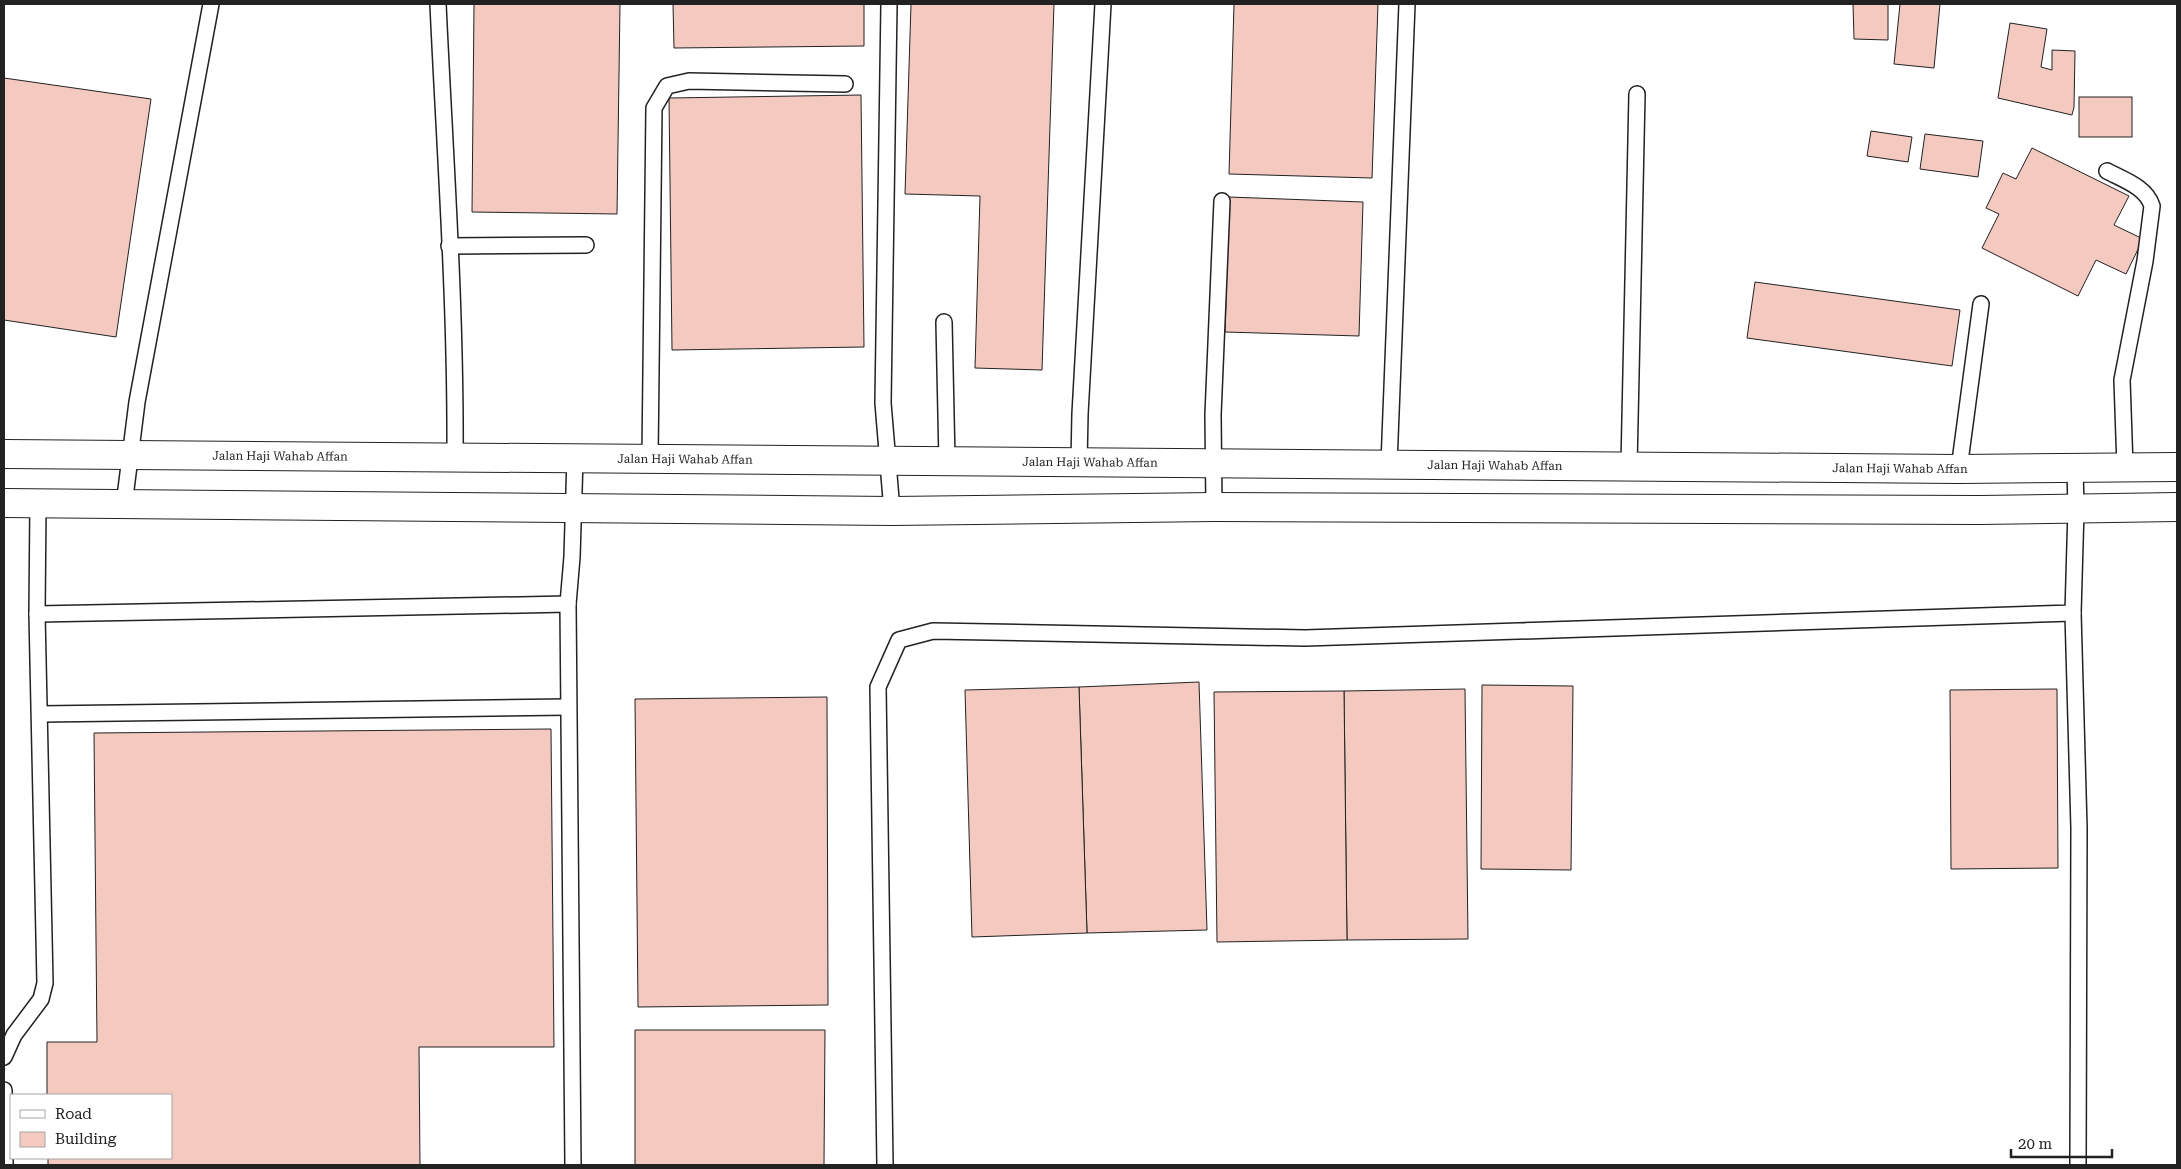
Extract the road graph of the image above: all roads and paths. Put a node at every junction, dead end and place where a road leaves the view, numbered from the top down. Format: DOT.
graph roads {
  1 [pos="211,4"];
  2 [pos="438,4"];
  3 [pos="889,4"];
  4 [pos="1103,4"];
  5 [pos="1407,4"];
  6 [pos="845,84"];
  7 [pos="1637,94"];
  8 [pos="2107,171"];
  9 [pos="1222,201"];
  10 [pos="586,245"];
  11 [pos="449,246"];
  12 [pos="1981,304"];
  13 [pos="944,322"];
  14 [pos="4,454"];
  15 [pos="129,455"];
  16 [pos="454,457"];
  17 [pos="575,458"];
  18 [pos="650,458"];
  19 [pos="887,460"];
  20 [pos="947,461"];
  21 [pos="1079,462"];
  22 [pos="1215,463"];
  23 [pos="1389,464"];
  24 [pos="1629,466"];
  25 [pos="2125,467"];
  26 [pos="2177,467"];
  27 [pos="1959,468"];
  28 [pos="2074,469"];
  29 [pos="4,504"];
  30 [pos="38,504"];
  31 [pos="124,505"];
  32 [pos="574,507"];
  33 [pos="1214,507"];
  34 [pos="2177,507"];
  35 [pos="2076,509"];
  36 [pos="892,511"];
  37 [pos="568,604"];
  38 [pos="2073,613"];
  39 [pos="37,614"];
  40 [pos="568,707"];
  41 [pos="40,714"];
  42 [pos="4,1057"];
  43 [pos="4,1090"];
  44 [pos="5,1165"];
  45 [pos="573,1165"];
  46 [pos="885,1165"];
  47 [pos="2078,1165"];
  1 -- 15 [label="lane"];
  2 -- 11 [label="lane"];
  3 -- 19 [label="lane"];
  4 -- 21 [label="lane"];
  5 -- 23 [label="lane"];
  6 -- 18 [label="lane"];
  7 -- 24 [label="lane"];
  8 -- 25 [label="lane"];
  9 -- 22 [label="lane"];
  10 -- 11 [label="lane"];
  11 -- 16 [label="lane"];
  12 -- 27 [label="lane"];
  13 -- 20 [label="lane"];
  14 -- 15 [label="street, Jalan Haji Wahab Affan"];
  15 -- 16 [label="street, Jalan Haji Wahab Affan"];
  15 -- 31 [label="lane"];
  16 -- 17 [label="street, Jalan Haji Wahab Affan"];
  17 -- 18 [label="street, Jalan Haji Wahab Affan"];
  17 -- 32 [label="lane"];
  18 -- 19 [label="street, Jalan Haji Wahab Affan"];
  19 -- 20 [label="street, Jalan Haji Wahab Affan"];
  19 -- 36 [label="lane"];
  20 -- 21 [label="street, Jalan Haji Wahab Affan"];
  21 -- 22 [label="street, Jalan Haji Wahab Affan"];
  22 -- 23 [label="street, Jalan Haji Wahab Affan"];
  22 -- 33 [label="lane"];
  23 -- 24 [label="street, Jalan Haji Wahab Affan"];
  24 -- 27 [label="street, Jalan Haji Wahab Affan"];
  25 -- 26 [label="street, Jalan Haji Wahab Affan"];
  25 -- 28 [label="street, Jalan Haji Wahab Affan"];
  27 -- 28 [label="street, Jalan Haji Wahab Affan"];
  28 -- 35 [label="lane"];
  29 -- 30 [label="street"];
  30 -- 31 [label="street"];
  30 -- 39 [label="lane"];
  31 -- 32 [label="street"];
  32 -- 36 [label="street"];
  32 -- 37 [label="lane"];
  33 -- 35 [label="street"];
  33 -- 36 [label="street"];
  34 -- 35 [label="street"];
  35 -- 38 [label="lane"];
  37 -- 39 [label="lane"];
  37 -- 40 [label="lane"];
  38 -- 46 [label="lane"];
  38 -- 47 [label="lane"];
  39 -- 41 [label="lane"];
  40 -- 41 [label="lane"];
  40 -- 45 [label="lane"];
  41 -- 42 [label="lane"];
  43 -- 44 [label="lane"];
}
